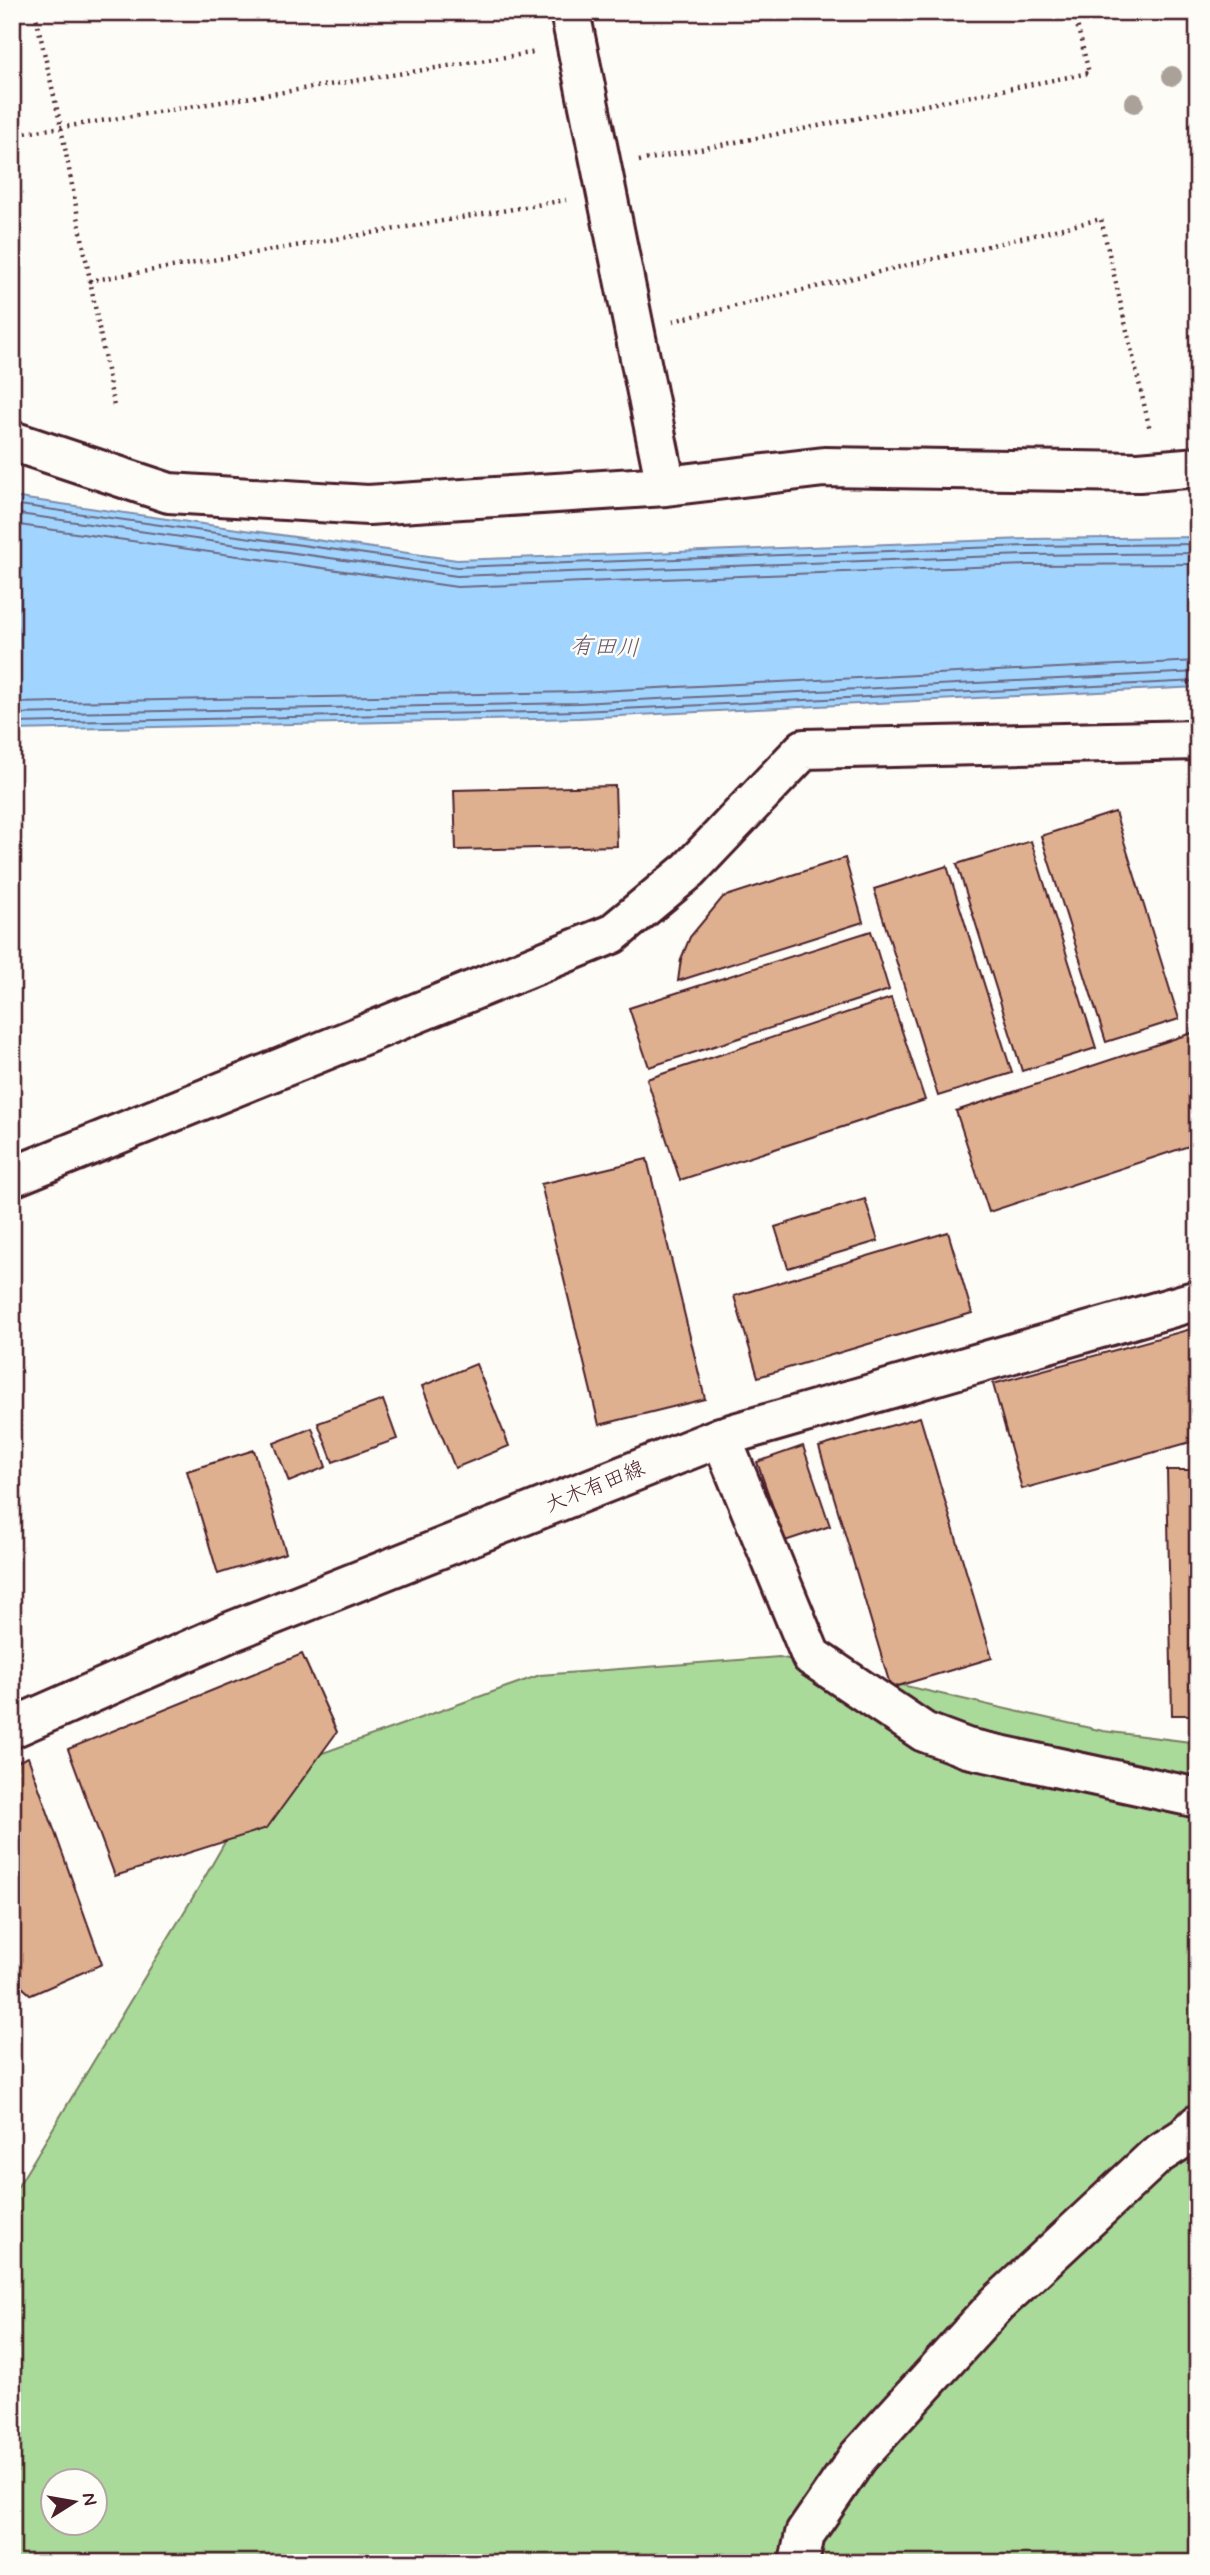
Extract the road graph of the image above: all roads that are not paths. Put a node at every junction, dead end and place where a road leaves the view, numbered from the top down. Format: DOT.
graph roads {
  1 [pos="570,12"];
  2 [pos="12,441"];
  3 [pos="1198,467"];
  4 [pos="666,486"];
  5 [pos="1198,740"];
  6 [pos="12,1177"];
  7 [pos="1198,1300"];
  8 [pos="721,1437"];
  9 [pos="12,1728"];
  10 [pos="1198,1798"];
  11 [pos="1198,2124"];
  12 [pos="799,2563"];
  1 -- 4 [label="street"];
  2 -- 4 [label="street"];
  3 -- 4 [label="street"];
  5 -- 6 [label="street"];
  7 -- 8 [label="street, 大木有田線"];
  8 -- 9 [label="street, 大木有田線"];
  8 -- 10 [label="street"];
  11 -- 12 [label="street"];
}
